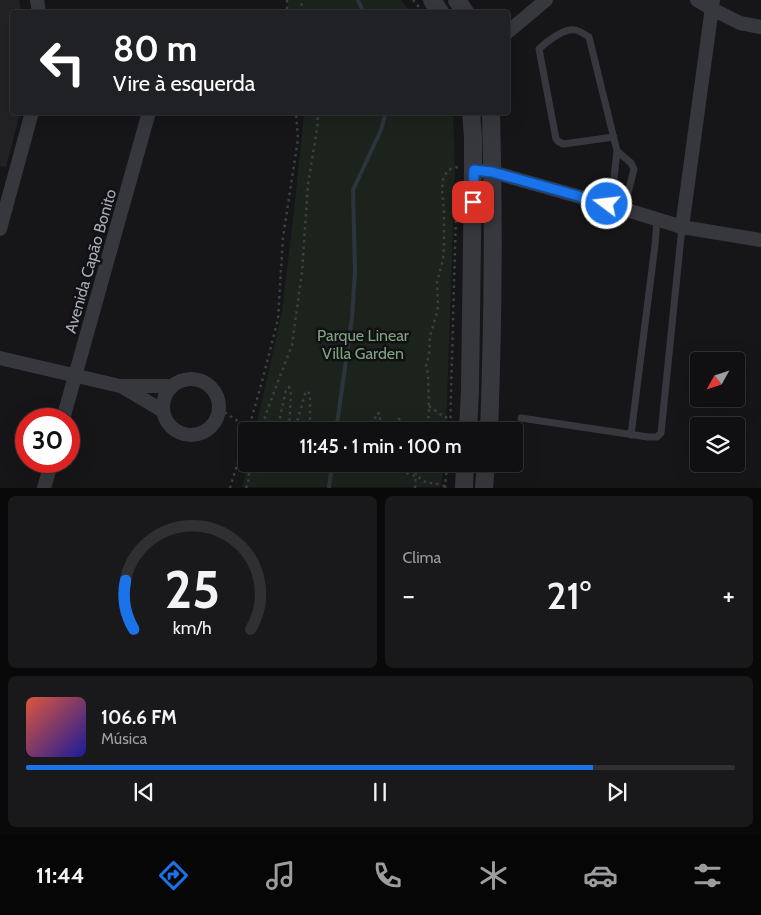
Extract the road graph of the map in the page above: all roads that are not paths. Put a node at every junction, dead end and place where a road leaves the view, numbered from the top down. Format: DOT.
graph roads {
  1 [pos="546,0"];
  2 [pos="697,0"];
  3 [pos="713,4"];
  4 [pos="761,27"];
  5 [pos="510,30"];
  6 [pos="31,115"];
  7 [pos="148,115"];
  8 [pos="470,115"];
  9 [pos="491,115"];
  10 [pos="614,137"];
  11 [pos="617,151"];
  12 [pos="467,169"];
  13 [pos="492,172"];
  14 [pos="607,204"];
  15 [pos="624,209"];
  16 [pos="657,219"];
  17 [pos="682,227"];
  18 [pos="0,229"];
  19 [pos="761,240"];
  20 [pos="0,358"];
  21 [pos="76,375"];
  22 [pos="120,386"];
  23 [pos="171,386"];
  24 [pos="66,408"];
  25 [pos="163,411"];
  26 [pos="521,418"];
  27 [pos="468,422"];
  28 [pos="489,422"];
  29 [pos="631,434"];
  30 [pos="465,472"];
  31 [pos="485,472"];
  32 [pos="48,473"];
  33 [pos="44,488"];
  34 [pos="464,488"];
  35 [pos="484,488"];
  1 -- 5 [label="street"];
  2 -- 3 [label="street"];
  3 -- 4 [label="street"];
  3 -- 17 [label="street"];
  6 -- 18 [label="street"];
  7 -- 21 [label="street, Avenida Capão Bonito"];
  8 -- 12 [label="street"];
  9 -- 13 [label="street"];
  10 -- 10 [label="lane"];
  10 -- 11 [label="lane"];
  11 -- 14 [label="lane"];
  11 -- 15 [label="lane"];
  12 -- 13 [label="street"];
  12 -- 27 [label="street"];
  13 -- 14 [label="street"];
  13 -- 28 [label="street"];
  14 -- 15 [label="street"];
  15 -- 16 [label="street"];
  16 -- 17 [label="street"];
  16 -- 29 [label="lane"];
  17 -- 19 [label="street"];
  17 -- 29 [label="lane"];
  20 -- 21 [label="street"];
  21 -- 22 [label="street"];
  21 -- 24 [label="street, Avenida Capão Bonito"];
  22 -- 23 [label="street"];
  22 -- 25 [label="street"];
  23 -- 25 [label="street"];
  23 -- 25 [label="street"];
  26 -- 29 [label="lane"];
  30 -- 34 [label="street"];
  31 -- 35 [label="street"];
  32 -- 33 [label="street"];
}
